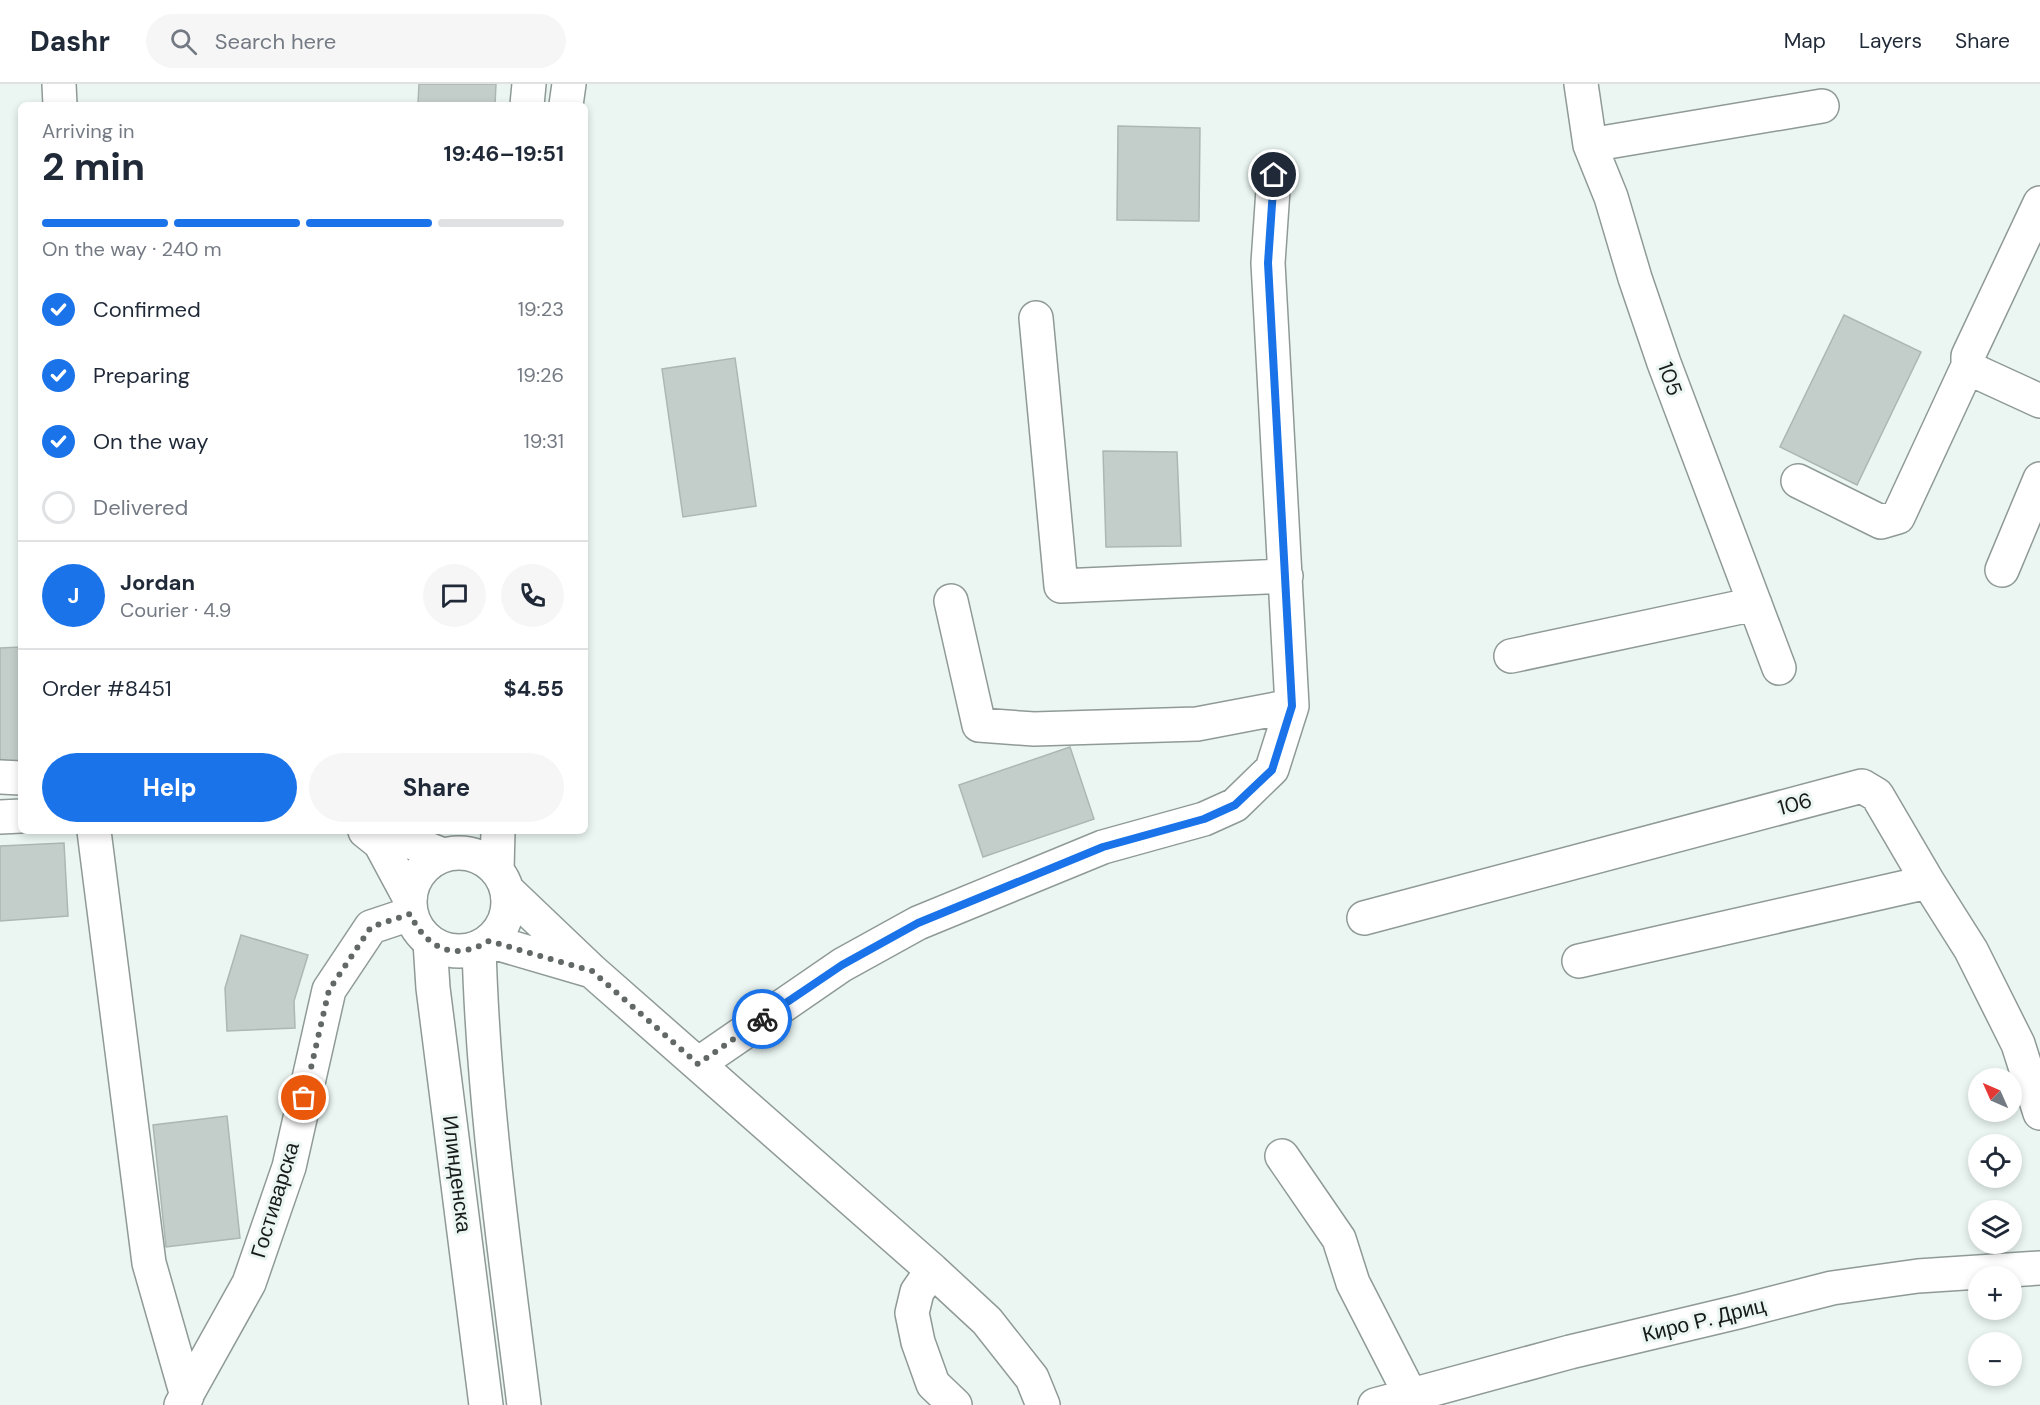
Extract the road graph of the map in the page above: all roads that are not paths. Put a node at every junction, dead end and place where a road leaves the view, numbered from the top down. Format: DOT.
graph roads {
  1 [pos="58,84"];
  2 [pos="529,84"];
  3 [pos="569,84"];
  4 [pos="1581,84"];
  5 [pos="60,102"];
  6 [pos="526,102"];
  7 [pos="566,102"];
  8 [pos="1822,106"];
  9 [pos="1590,145"];
  10 [pos="1274,175"];
  11 [pos="2040,203"];
  12 [pos="1036,318"];
  13 [pos="1968,366"];
  14 [pos="2040,401"];
  15 [pos="2040,480"];
  16 [pos="1798,481"];
  17 [pos="2002,570"];
  18 [pos="1286,576"];
  19 [pos="951,601"];
  20 [pos="1755,604"];
  21 [pos="1511,656"];
  22 [pos="1779,668"];
  23 [pos="1292,706"];
  24 [pos="0,777"];
  25 [pos="18,778"];
  26 [pos="18,816"];
  27 [pos="0,817"];
  28 [pos="94,834"];
  29 [pos="368,834"];
  30 [pos="398,834"];
  31 [pos="498,834"];
  32 [pos="444,843"];
  33 [pos="502,880"];
  34 [pos="1928,882"];
  35 [pos="410,905"];
  36 [pos="1364,918"];
  37 [pos="430,942"];
  38 [pos="484,944"];
  39 [pos="1579,961"];
  40 [pos="592,971"];
  41 [pos="698,1064"];
  42 [pos="2040,1113"];
  43 [pos="1281,1156"];
  44 [pos="2040,1268"];
  45 [pos="932,1270"];
  46 [pos="1411,1396"];
  47 [pos="184,1401"];
  48 [pos="486,1405"];
  49 [pos="524,1405"];
  50 [pos="955,1405"];
  51 [pos="1043,1405"];
  52 [pos="1375,1405"];
  1 -- 5 [label="street"];
  2 -- 6 [label="street"];
  3 -- 7 [label="street"];
  4 -- 9 [label="street, 105"];
  8 -- 9 [label="street"];
  9 -- 20 [label="street, 105"];
  10 -- 18 [label="street"];
  11 -- 13 [label="street"];
  12 -- 18 [label="street"];
  13 -- 14 [label="street"];
  13 -- 16 [label="street"];
  15 -- 17 [label="street"];
  18 -- 23 [label="street"];
  19 -- 23 [label="street"];
  20 -- 21 [label="street"];
  20 -- 22 [label="street, 105"];
  23 -- 41 [label="street"];
  24 -- 25 [label="street"];
  26 -- 27 [label="street"];
  28 -- 47 [label="street"];
  29 -- 35 [label="street"];
  30 -- 32 [label="street"];
  31 -- 33 [label="street"];
  32 -- 33 [label="street"];
  32 -- 35 [label="street"];
  33 -- 38 [label="street"];
  33 -- 40 [label="street"];
  34 -- 36 [label="street, 106"];
  34 -- 39 [label="street"];
  34 -- 42 [label="street, 106"];
  35 -- 37 [label="street"];
  35 -- 47 [label="street, Гостиварска"];
  37 -- 38 [label="street"];
  37 -- 48 [label="street, Илинденска"];
  38 -- 40 [label="street"];
  38 -- 49 [label="street, Илинденска"];
  40 -- 41 [label="street"];
  41 -- 45 [label="street"];
  43 -- 46 [label="street"];
  44 -- 46 [label="street, Киро Р. Дриц"];
  45 -- 50 [label="street"];
  45 -- 51 [label="street"];
  46 -- 52 [label="street, Киро Р. Дриц"];
}
